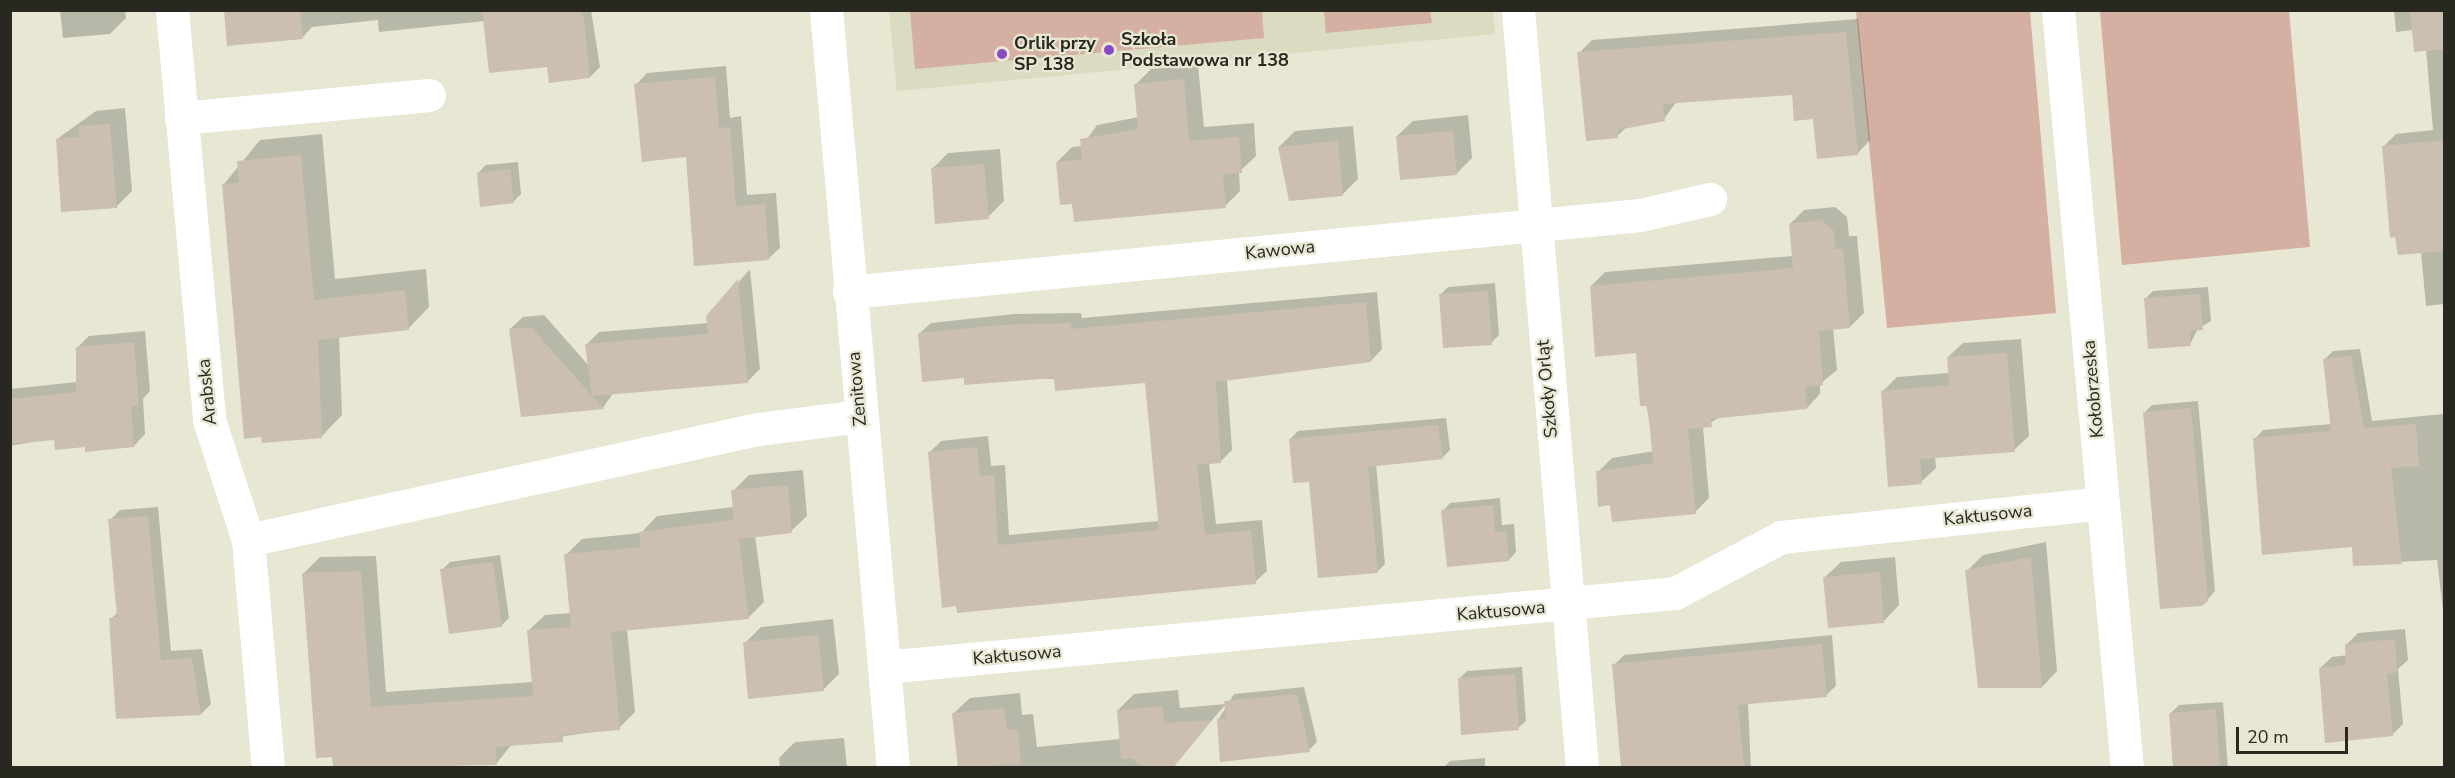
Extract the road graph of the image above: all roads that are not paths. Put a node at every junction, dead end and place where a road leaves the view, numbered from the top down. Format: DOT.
graph roads {
  1 [pos="172,10"];
  2 [pos="826,10"];
  3 [pos="1518,10"];
  4 [pos="2058,10"];
  5 [pos="429,95"];
  6 [pos="181,118"];
  7 [pos="1710,199"];
  8 [pos="1533,226"];
  9 [pos="849,292"];
  10 [pos="859,416"];
  11 [pos="2103,503"];
  12 [pos="248,540"];
  13 [pos="1566,605"];
  14 [pos="884,667"];
  15 [pos="268,768"];
  16 [pos="893,768"];
  17 [pos="1582,768"];
  18 [pos="2127,768"];
  1 -- 6 [label="street, Arabska"];
  2 -- 9 [label="street, Zenitowa"];
  3 -- 8 [label="street, Szkoły Orląt"];
  4 -- 11 [label="street, Kołobrzeska"];
  5 -- 6 [label="street"];
  6 -- 12 [label="street, Arabska"];
  7 -- 8 [label="street, Kawowa"];
  8 -- 9 [label="street, Kawowa"];
  8 -- 13 [label="street, Szkoły Orląt"];
  9 -- 10 [label="street, Zenitowa"];
  10 -- 12 [label="street"];
  10 -- 14 [label="street, Zenitowa"];
  11 -- 13 [label="street, Kaktusowa"];
  11 -- 18 [label="street, Kołobrzeska"];
  12 -- 15 [label="street, Arabska"];
  13 -- 14 [label="street, Kaktusowa"];
  13 -- 17 [label="street, Szkoły Orląt"];
  14 -- 16 [label="street, Zenitowa"];
}
